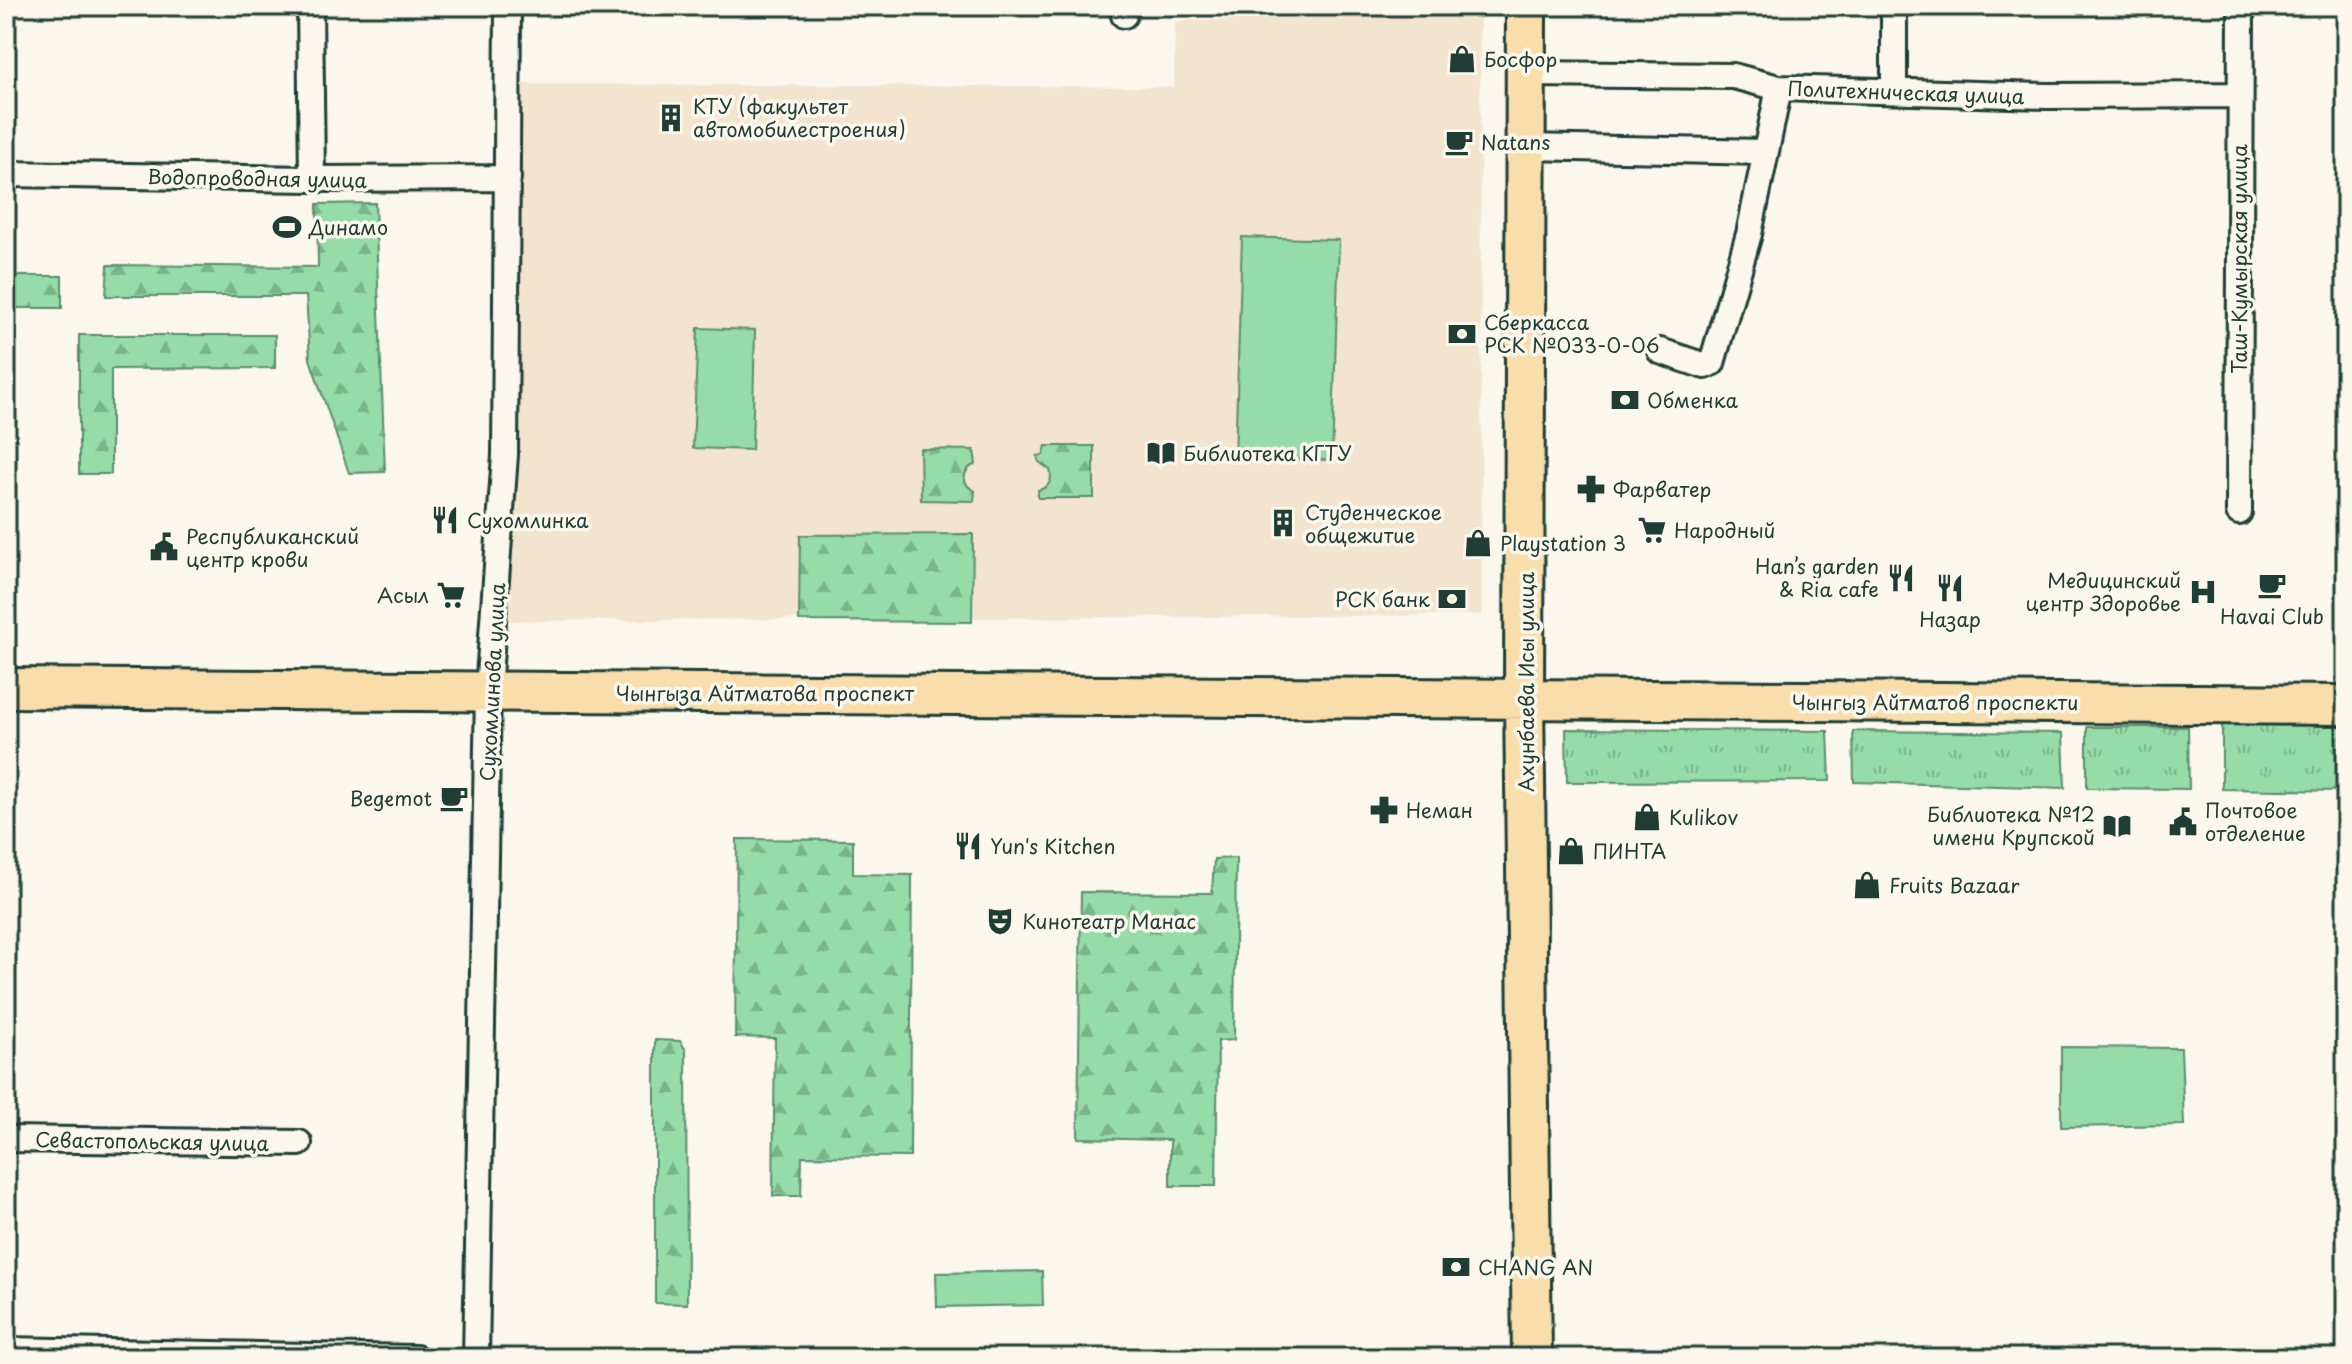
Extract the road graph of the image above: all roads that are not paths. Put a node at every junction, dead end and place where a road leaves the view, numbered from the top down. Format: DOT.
graph roads {
  1 [pos="310,6"];
  2 [pos="508,6"];
  3 [pos="1526,6"];
  4 [pos="1894,6"];
  5 [pos="2241,6"];
  6 [pos="1526,74"];
  7 [pos="1779,88"];
  8 [pos="1894,89"];
  9 [pos="2240,95"];
  10 [pos="1526,147"];
  11 [pos="1765,152"];
  12 [pos="6,174"];
  13 [pos="508,178"];
  14 [pos="312,179"];
  15 [pos="1660,351"];
  16 [pos="2239,512"];
  17 [pos="6,688"];
  18 [pos="488,691"];
  19 [pos="1524,699"];
  20 [pos="2346,705"];
  21 [pos="6,1139"];
  22 [pos="299,1143"];
  23 [pos="6,1350"];
  24 [pos="416,1358"];
  25 [pos="476,1358"];
  26 [pos="1532,1358"];
  1 -- 14 [label="street"];
  2 -- 13 [label="street, Сухомлинова улица"];
  3 -- 6 [label="main road, Ахунбаева Исы улица"];
  4 -- 8 [label="street"];
  5 -- 9 [label="street, Таш-Кумырская улица"];
  6 -- 7 [label="street, Политехническая улица"];
  6 -- 10 [label="main road, Ахунбаева Исы улица"];
  7 -- 8 [label="street, Политехническая улица"];
  7 -- 11 [label="street"];
  8 -- 9 [label="street, Политехническая улица"];
  9 -- 16 [label="street, Таш-Кумырская улица"];
  10 -- 11 [label="street"];
  10 -- 19 [label="main road, Ахунбаева Исы улица"];
  11 -- 15 [label="street"];
  12 -- 14 [label="street, Водопроводная улица"];
  13 -- 14 [label="street, Водопроводная улица"];
  13 -- 18 [label="street, Сухомлинова улица"];
  17 -- 18 [label="main road, Чынгыза Айтматова проспект"];
  18 -- 19 [label="main road, Чынгыза Айтматова проспект"];
  18 -- 25 [label="street, Сухомлинова улица"];
  19 -- 20 [label="main road, Чынгыз Айтматов проспекти"];
  19 -- 26 [label="main road, Ахунбаева Исы улица"];
  21 -- 22 [label="street, Севастопольская улица"];
  23 -- 24 [label="street"];
}
